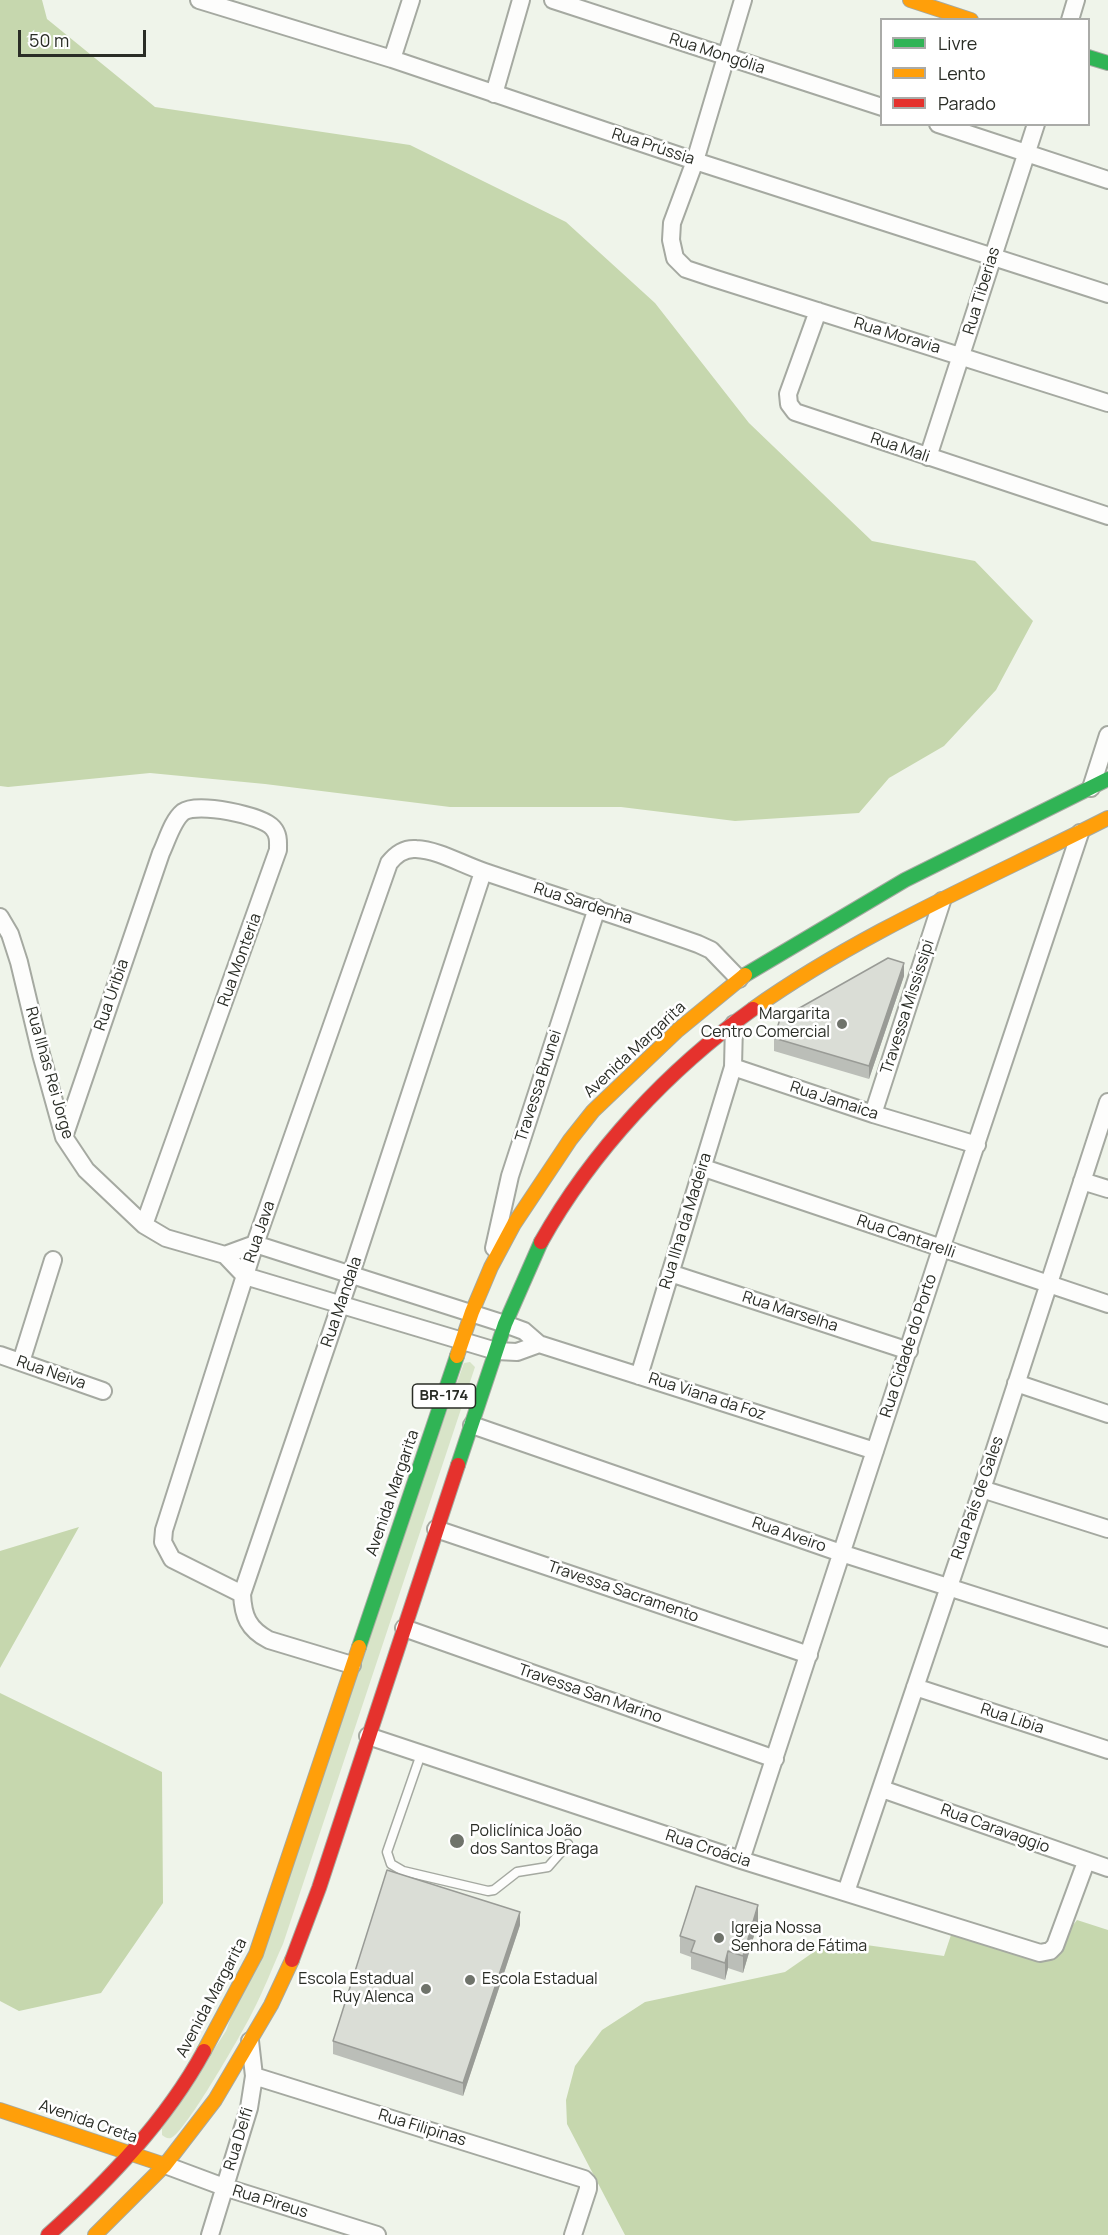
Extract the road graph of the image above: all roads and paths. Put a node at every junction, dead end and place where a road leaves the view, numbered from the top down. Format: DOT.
graph roads {
  1 [pos="199,0"];
  2 [pos="411,0"];
  3 [pos="521,0"];
  4 [pos="553,0"];
  5 [pos="743,0"];
  6 [pos="910,0"];
  7 [pos="1076,0"];
  8 [pos="965,12"];
  9 [pos="1071,18"];
  10 [pos="726,57"];
  11 [pos="1090,57"];
  12 [pos="392,59"];
  13 [pos="1108,63"];
  14 [pos="494,94"];
  15 [pos="880,106"];
  16 [pos="944,126"];
  17 [pos="1035,126"];
  18 [pos="1027,153"];
  19 [pos="695,161"];
  20 [pos="1108,180"];
  21 [pos="992,256"];
  22 [pos="1108,294"];
  23 [pos="818,311"];
  24 [pos="961,356"];
  25 [pos="1108,403"];
  26 [pos="928,457"];
  27 [pos="1108,516"];
  28 [pos="1108,735"];
  29 [pos="1108,779"];
  30 [pos="1091,788"];
  31 [pos="1108,818"];
  32 [pos="1080,833"];
  33 [pos="416,849"];
  34 [pos="160,854"];
  35 [pos="483,872"];
  36 [pos="942,901"];
  37 [pos="597,908"];
  38 [pos="0,917"];
  39 [pos="739,979"];
  40 [pos="734,1024"];
  41 [pos="733,1067"];
  42 [pos="1108,1102"];
  43 [pos="873,1114"];
  44 [pos="64,1137"];
  45 [pos="977,1145"];
  46 [pos="704,1168"];
  47 [pos="1082,1181"];
  48 [pos="1108,1189"];
  49 [pos="144,1225"];
  50 [pos="255,1244"];
  51 [pos="941,1249"];
  52 [pos="225,1255"];
  53 [pos="53,1260"];
  54 [pos="491,1267"];
  55 [pos="670,1273"];
  56 [pos="351,1274"];
  57 [pos="245,1276"];
  58 [pos="1049,1284"];
  59 [pos="1108,1304"];
  60 [pos="341,1305"];
  61 [pos="472,1312"];
  62 [pos="505,1323"];
  63 [pos="462,1340"];
  64 [pos="538,1344"];
  65 [pos="496,1350"];
  66 [pos="909,1351"];
  67 [pos="0,1355"];
  68 [pos="21,1362"];
  69 [pos="639,1376"];
  70 [pos="1016,1383"];
  71 [pos="103,1391"];
  72 [pos="1108,1414"];
  73 [pos="472,1425"];
  74 [pos="875,1451"];
  75 [pos="982,1489"];
  76 [pos="436,1529"];
  77 [pos="1108,1529"];
  78 [pos="842,1553"];
  79 [pos="948,1588"];
  80 [pos="242,1594"];
  81 [pos="404,1628"];
  82 [pos="1108,1638"];
  83 [pos="809,1655"];
  84 [pos="352,1665"];
  85 [pos="915,1687"];
  86 [pos="368,1736"];
  87 [pos="1108,1750"];
  88 [pos="421,1754"];
  89 [pos="775,1759"];
  90 [pos="882,1789"];
  91 [pos="568,1844"];
  92 [pos="741,1860"];
  93 [pos="1086,1862"];
  94 [pos="1108,1868"];
  95 [pos="846,1892"];
  96 [pos="250,2041"];
  97 [pos="254,2076"];
  98 [pos="0,2110"];
  99 [pos="128,2153"];
  100 [pos="165,2165"];
  101 [pos="224,2187"];
  102 [pos="48,2235"];
  103 [pos="95,2235"];
  104 [pos="210,2235"];
  105 [pos="377,2235"];
  106 [pos="573,2235"];
  1 -- 12 [label="street, Rua Prússia"];
  2 -- 12 [label="street"];
  3 -- 14 [label="street"];
  4 -- 10 [label="street, Rua Mongólia"];
  5 -- 10 [label="street"];
  6 -- 8 [label="main road"];
  7 -- 9 [label="street"];
  10 -- 15 [label="street, Rua Mongólia"];
  10 -- 19 [label="street"];
  11 -- 13 [label="main road"];
  12 -- 14 [label="street, Rua Prússia"];
  14 -- 19 [label="street, Rua Prússia"];
  16 -- 18 [label="street"];
  17 -- 18 [label="street, Rua Tiberias"];
  18 -- 20 [label="street"];
  18 -- 21 [label="street, Rua Tiberias"];
  19 -- 21 [label="street, Rua Prússia"];
  19 -- 23 [label="street, Rua Moravia"];
  21 -- 22 [label="street, Rua Prússia"];
  21 -- 24 [label="street, Rua Tiberias"];
  23 -- 24 [label="street, Rua Moravia"];
  23 -- 26 [label="street, Rua Mali"];
  24 -- 25 [label="street, Rua Moravia"];
  24 -- 26 [label="street, Rua Tiberias"];
  26 -- 27 [label="street, Rua Mali"];
  28 -- 30 [label="street"];
  29 -- 30 [label="main road, Avenida Margarita / BR-174"];
  30 -- 39 [label="main road, Avenida Margarita / BR-174"];
  31 -- 32 [label="main road, BR-174"];
  32 -- 36 [label="main road, BR-174"];
  32 -- 45 [label="street, Rua Cidade do Porto"];
  33 -- 35 [label="street, Rua Sardenha"];
  33 -- 50 [label="street, Rua Java"];
  34 -- 44 [label="street, Rua Uribia"];
  34 -- 49 [label="street, Rua Monteria"];
  35 -- 37 [label="street, Rua Sardenha"];
  35 -- 56 [label="street, Rua Mandala"];
  36 -- 40 [label="main road, BR-174"];
  36 -- 43 [label="street, Travessa Mississipi"];
  37 -- 39 [label="street, Rua Sardenha"];
  37 -- 54 [label="street, Travessa Brunei"];
  38 -- 44 [label="street, Rua Ilhas Rei Jorge"];
  39 -- 54 [label="main road, Avenida Margarita / BR-174"];
  40 -- 41 [label="street"];
  40 -- 62 [label="main road, BR-174"];
  41 -- 43 [label="street, Rua Jamaica"];
  41 -- 46 [label="street, Rua Ilha da Madeira"];
  42 -- 47 [label="street, Rua País de Gales"];
  43 -- 45 [label="street, Rua Jamaica"];
  44 -- 49 [label="street, Rua Ilhas Rei Jorge"];
  45 -- 51 [label="street, Rua Cidade do Porto"];
  46 -- 51 [label="street, Rua Cantarelli"];
  46 -- 55 [label="street, Rua Ilha da Madeira"];
  47 -- 48 [label="street"];
  47 -- 58 [label="street, Rua País de Gales"];
  49 -- 52 [label="street, Rua Ilhas Rei Jorge"];
  50 -- 52 [label="street"];
  50 -- 56 [label="street"];
  50 -- 57 [label="street, Rua Java"];
  51 -- 58 [label="street, Rua Cantarelli"];
  51 -- 66 [label="street, Rua Cidade do Porto"];
  52 -- 57 [label="street"];
  53 -- 68 [label="street"];
  54 -- 61 [label="main road, Avenida Margarita / BR-174"];
  55 -- 66 [label="street, Rua Marselha"];
  55 -- 69 [label="street, Rua Ilha da Madeira"];
  56 -- 60 [label="street, Rua Mandala"];
  56 -- 61 [label="street"];
  57 -- 60 [label="street"];
  57 -- 80 [label="street, Rua Java"];
  58 -- 59 [label="street, Rua Cantarelli"];
  58 -- 70 [label="street, Rua País de Gales"];
  60 -- 63 [label="street"];
  60 -- 80 [label="street, Rua Mandala"];
  61 -- 62 [label="street"];
  61 -- 63 [label="main road, Avenida Margarita / BR-174"];
  62 -- 64 [label="street, Rua Viana da Foz"];
  62 -- 65 [label="main road, BR-174"];
  63 -- 65 [label="street"];
  63 -- 84 [label="main road, Avenida Margarita / BR-174"];
  64 -- 65 [label="street"];
  64 -- 69 [label="street, Rua Viana da Foz"];
  65 -- 73 [label="main road, BR-174"];
  66 -- 74 [label="street, Rua Cidade do Porto"];
  67 -- 68 [label="street, Rua Neiva"];
  68 -- 71 [label="street, Rua Neiva"];
  69 -- 74 [label="street, Rua Viana da Foz"];
  70 -- 72 [label="street"];
  70 -- 75 [label="street, Rua País de Gales"];
  73 -- 76 [label="main road, BR-174"];
  73 -- 78 [label="street, Rua Aveiro"];
  74 -- 78 [label="street, Rua Cidade do Porto"];
  75 -- 77 [label="street"];
  75 -- 79 [label="street, Rua País de Gales"];
  76 -- 81 [label="main road, BR-174"];
  76 -- 83 [label="street, Travessa Sacramento"];
  78 -- 79 [label="street, Rua Aveiro"];
  78 -- 83 [label="street, Rua Cidade do Porto"];
  79 -- 82 [label="street, Rua Aveiro"];
  79 -- 85 [label="street, Rua País de Gales"];
  80 -- 84 [label="street"];
  81 -- 86 [label="main road, BR-174"];
  81 -- 89 [label="street, Travessa San Marino"];
  83 -- 89 [label="street, Rua Cidade do Porto"];
  84 -- 99 [label="main road, Avenida Margarita / BR-174"];
  85 -- 87 [label="street, Rua Libia"];
  85 -- 90 [label="street, Rua País de Gales"];
  86 -- 88 [label="street, Rua Croácia"];
  86 -- 96 [label="main road, BR-174"];
  88 -- 91 [label="lane"];
  88 -- 92 [label="street, Rua Croácia"];
  89 -- 92 [label="street, Rua Cidade do Porto"];
  90 -- 93 [label="street, Rua Caravaggio"];
  90 -- 95 [label="street, Rua País de Gales"];
  92 -- 95 [label="street, Rua Croácia"];
  93 -- 94 [label="street, Rua Caravaggio"];
  93 -- 95 [label="street, Rua Croácia"];
  96 -- 97 [label="street, Rua Delfi"];
  96 -- 100 [label="main road, BR-174"];
  97 -- 101 [label="street, Rua Delfi"];
  97 -- 106 [label="street, Rua Filipinas"];
  98 -- 99 [label="main road, Avenida Creta"];
  99 -- 100 [label="main road, Avenida Creta"];
  99 -- 102 [label="main road, Avenida Margarita / BR-174"];
  100 -- 101 [label="street, Rua Pireus"];
  100 -- 103 [label="main road, BR-174"];
  101 -- 104 [label="street, Rua Delfi"];
  101 -- 105 [label="street, Rua Pireus"];
}
